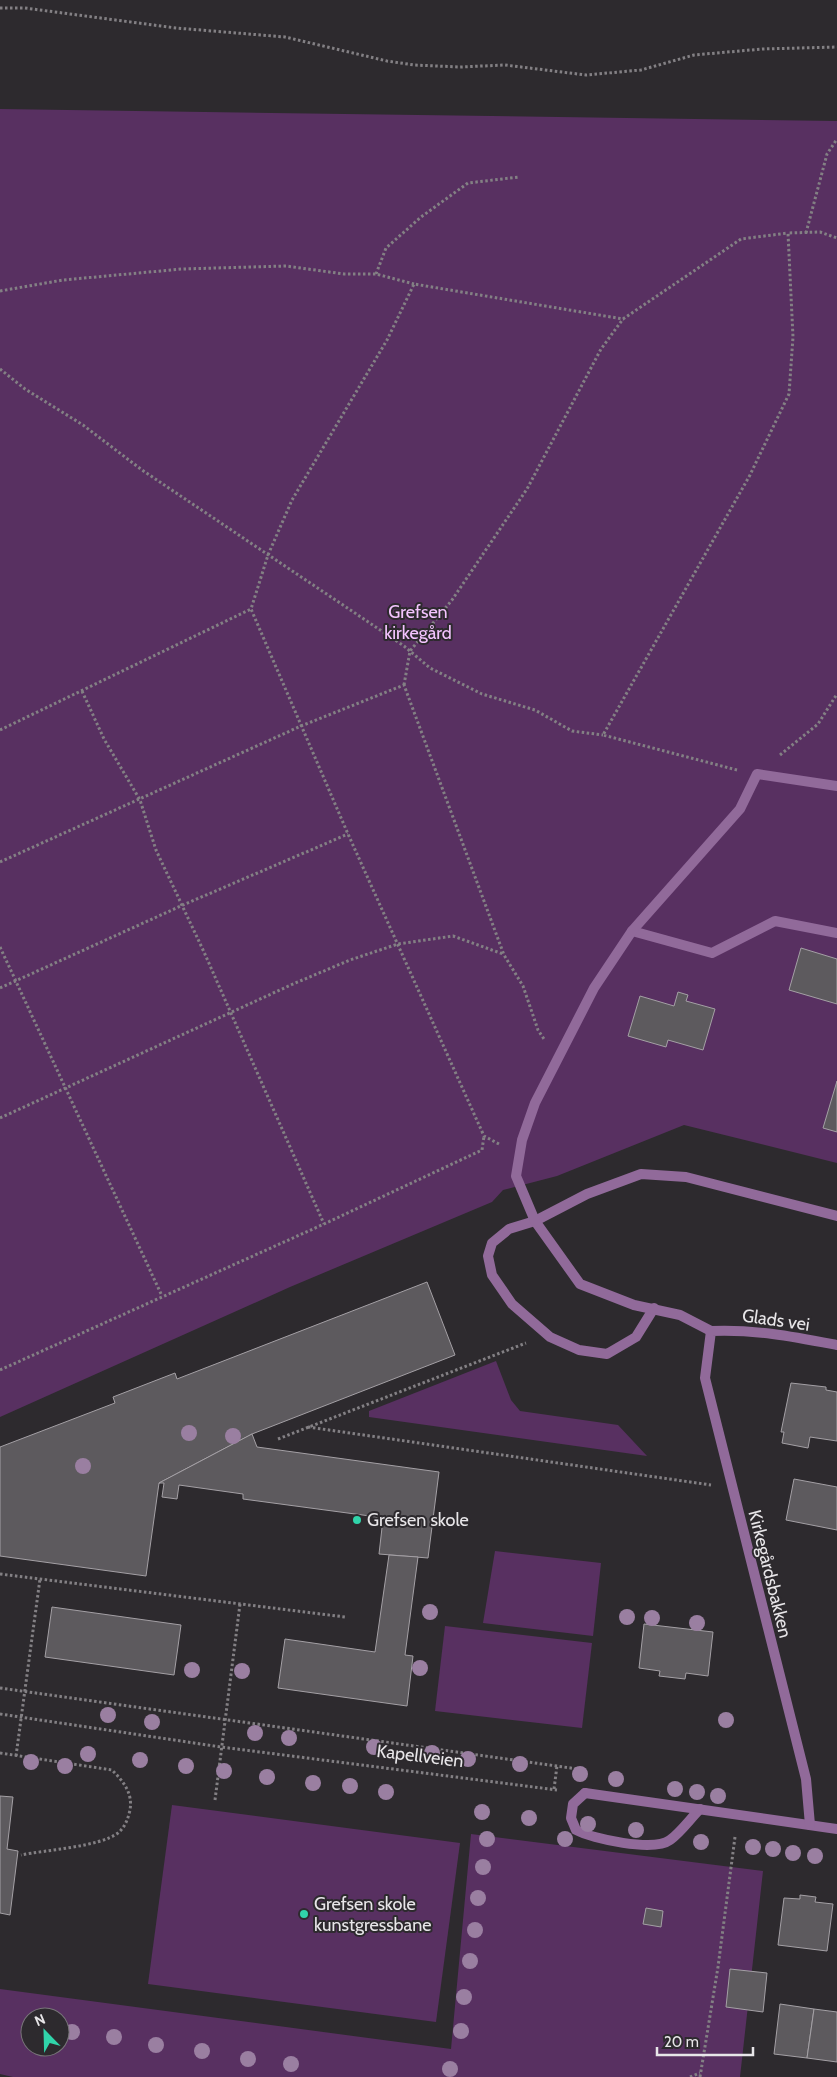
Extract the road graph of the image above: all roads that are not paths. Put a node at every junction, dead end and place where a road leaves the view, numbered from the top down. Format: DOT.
graph roads {
  1 [pos="837,786"];
  2 [pos="632,931"];
  3 [pos="837,933"];
  4 [pos="837,1216"];
  5 [pos="535,1221"];
  6 [pos="654,1308"];
  7 [pos="711,1332"];
  8 [pos="837,1345"];
  9 [pos="700,1809"];
  10 [pos="810,1825"];
  11 [pos="837,1829"];
  1 -- 2 [label="street"];
  2 -- 3 [label="street"];
  2 -- 5 [label="street"];
  4 -- 5 [label="street"];
  5 -- 6 [label="street"];
  5 -- 6 [label="street"];
  6 -- 7 [label="street"];
  7 -- 8 [label="street, Glads vei"];
  7 -- 10 [label="street, Kirkegårdsbakken"];
  9 -- 9 [label="street"];
  9 -- 10 [label="street"];
  10 -- 11 [label="street"];
}
